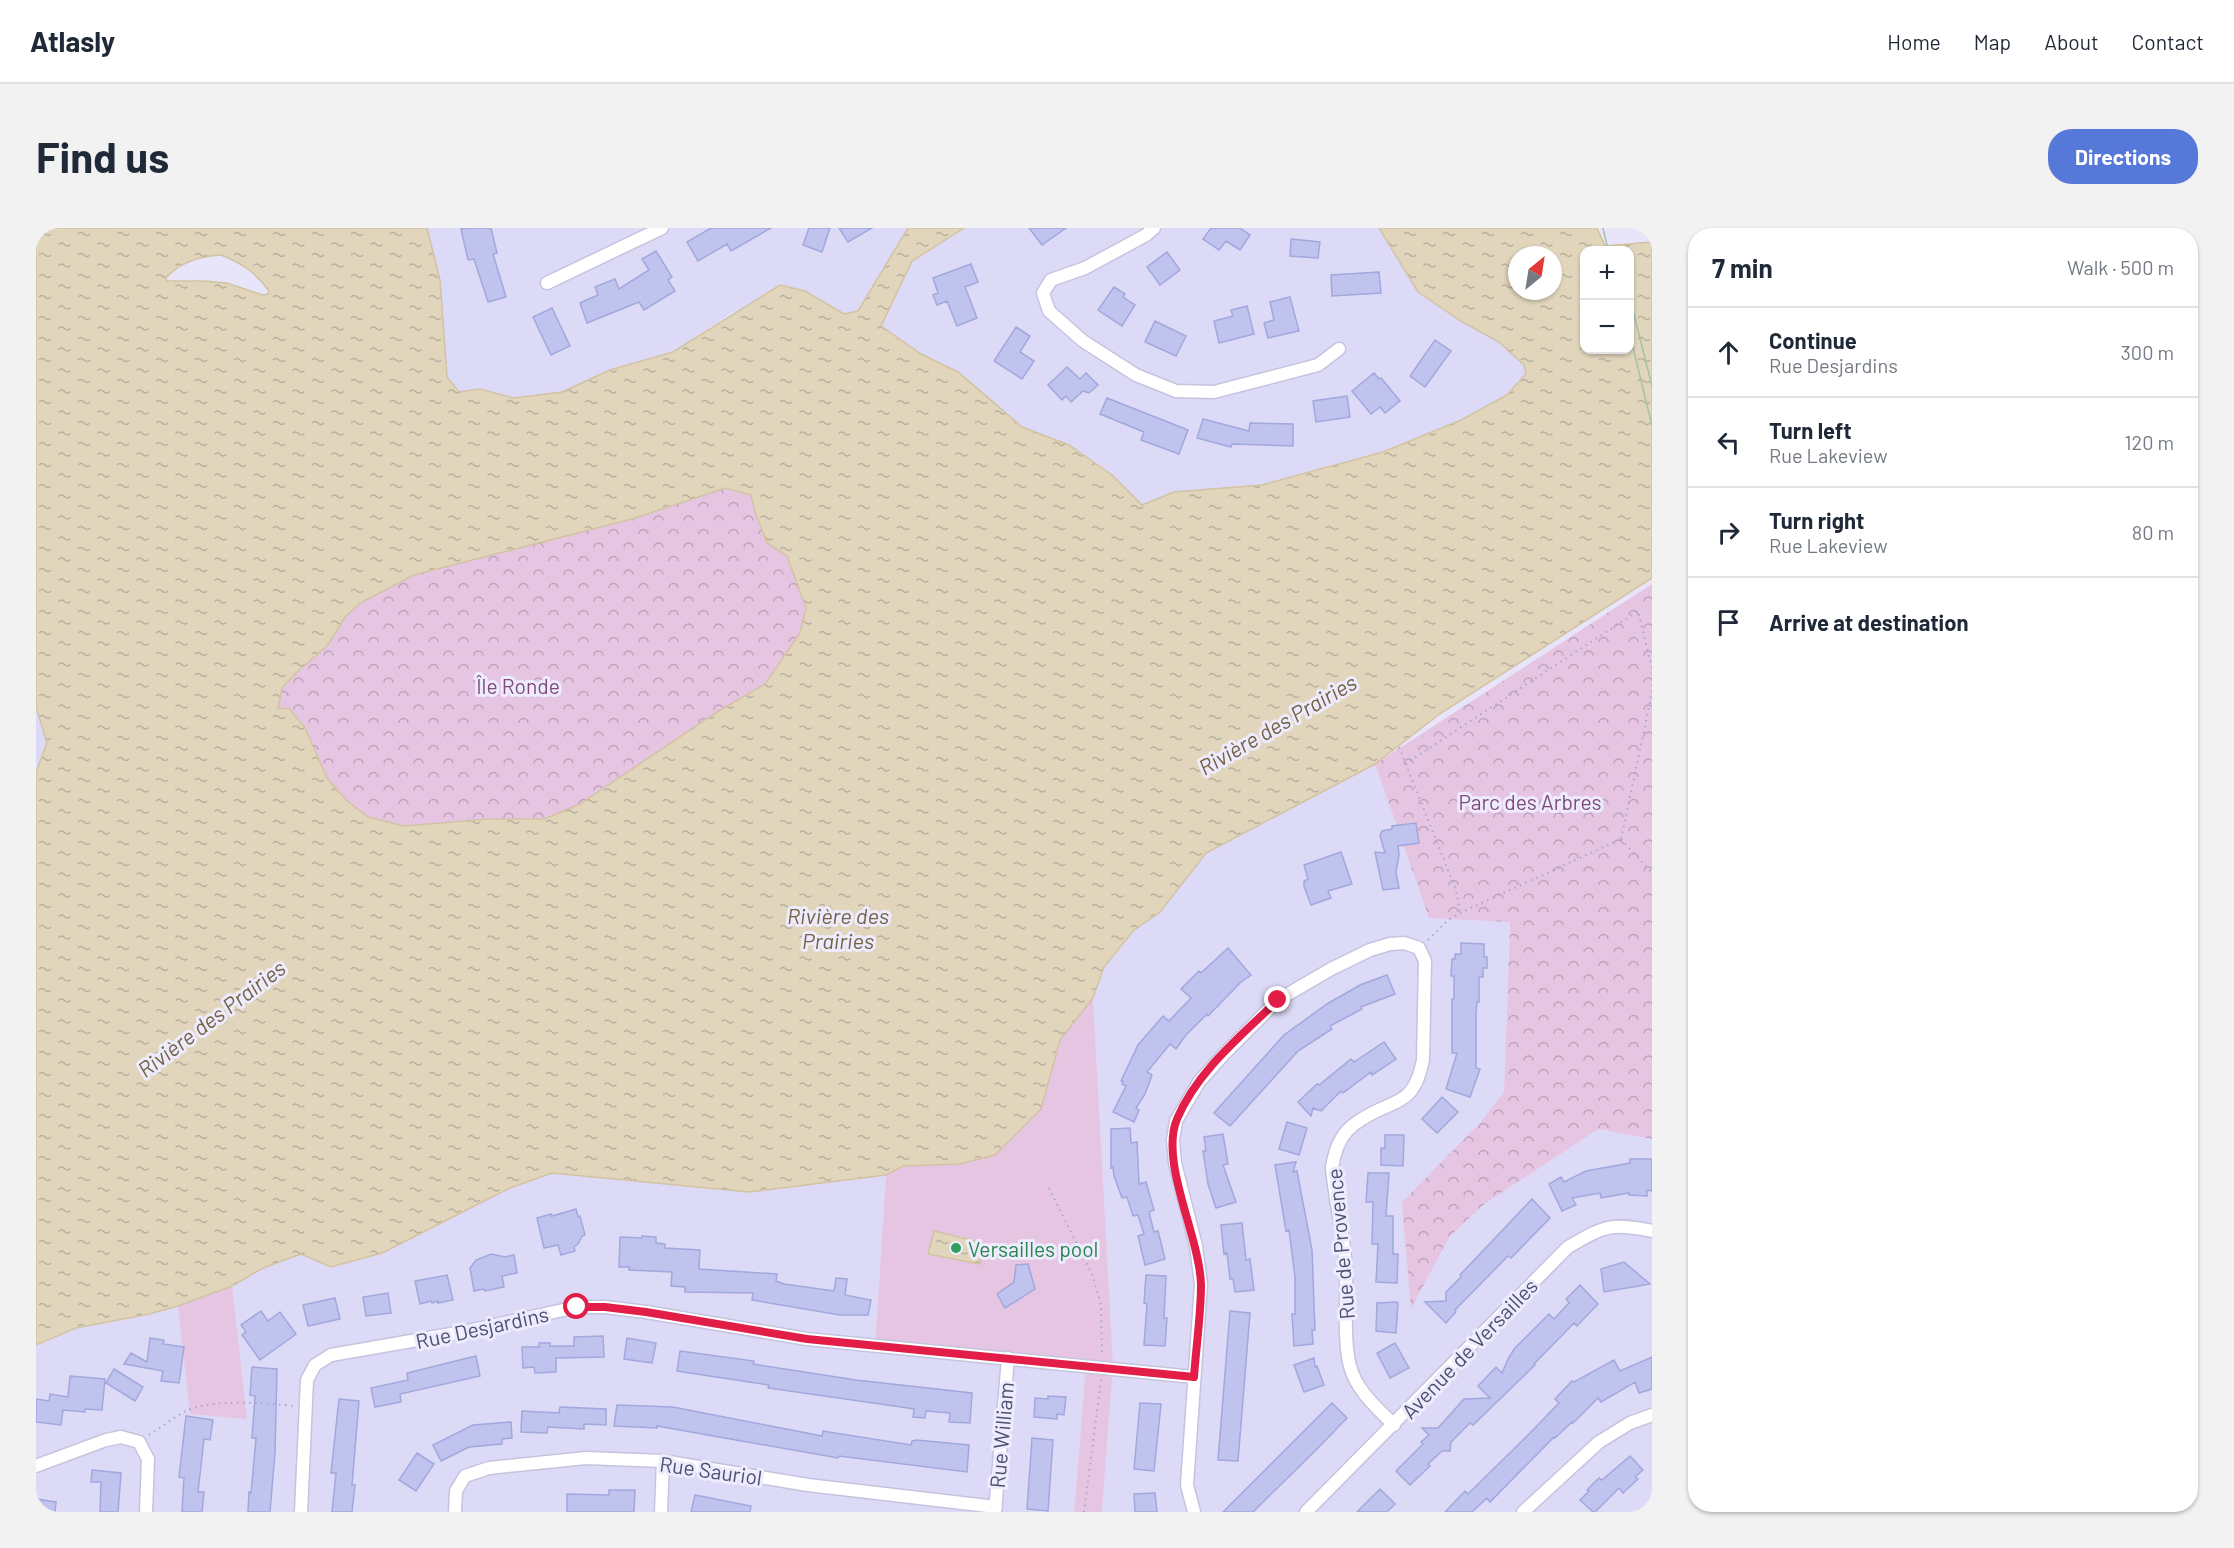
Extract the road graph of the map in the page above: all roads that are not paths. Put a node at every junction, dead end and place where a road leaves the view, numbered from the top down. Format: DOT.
graph roads {
  1 [pos="662,228"];
  2 [pos="1154,228"];
  3 [pos="547,283"];
  4 [pos="1339,349"];
  5 [pos="1652,1231"];
  6 [pos="1008,1358"];
  7 [pos="1194,1377"];
  8 [pos="1652,1415"];
  9 [pos="1394,1425"];
  10 [pos="663,1461"];
  11 [pos="36,1466"];
  12 [pos="995,1510"];
  13 [pos="146,1512"];
  14 [pos="301,1512"];
  15 [pos="455,1512"];
  16 [pos="661,1512"];
  17 [pos="1194,1512"];
  18 [pos="1306,1512"];
  19 [pos="1523,1512"];
  1 -- 3 [label="street"];
  2 -- 4 [label="street"];
  5 -- 9 [label="street, Avenue de Versailles"];
  6 -- 7 [label="street, Rue Desjardins"];
  6 -- 12 [label="street, Rue William"];
  6 -- 14 [label="street, Rue Desjardins"];
  7 -- 9 [label="street, Rue de Provence"];
  7 -- 17 [label="street"];
  8 -- 19 [label="street"];
  9 -- 18 [label="street, Avenue de Versailles"];
  10 -- 12 [label="street, Rue Sauriol"];
  10 -- 15 [label="street, Rue Sauriol"];
  10 -- 16 [label="street"];
  11 -- 13 [label="street"];
}
